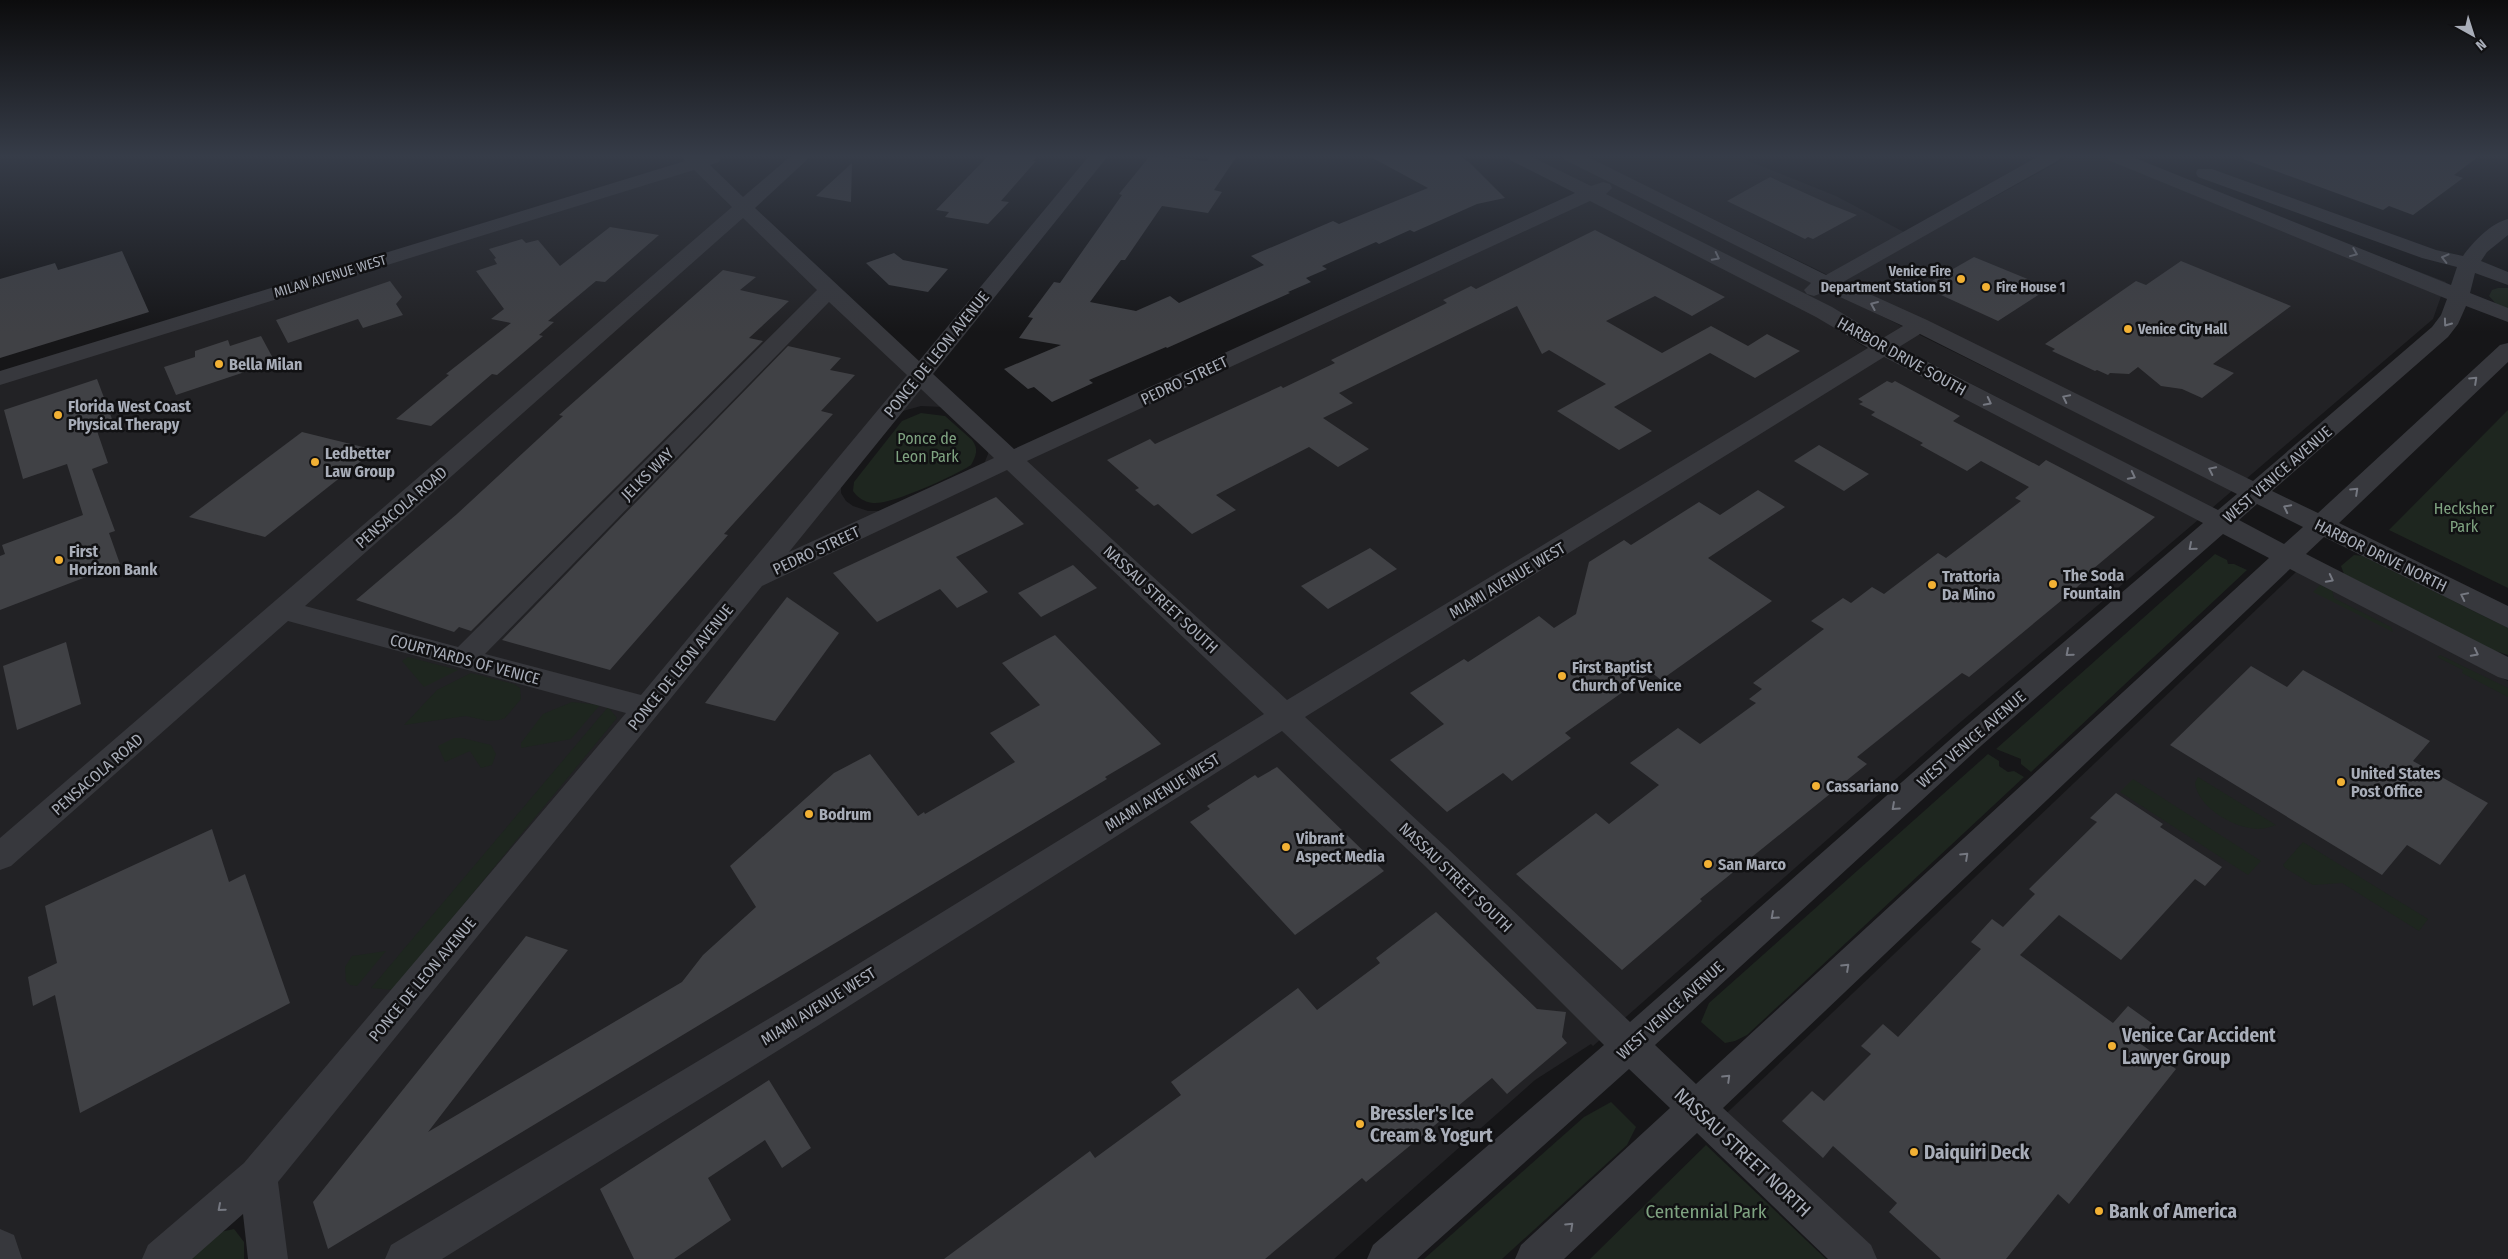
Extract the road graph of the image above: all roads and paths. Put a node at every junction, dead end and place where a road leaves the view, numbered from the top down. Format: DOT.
graph roads {
  1 [pos="521,215"];
  2 [pos="736,215"];
  3 [pos="749,215"];
  4 [pos="1051,215"];
  5 [pos="1546,215"];
  6 [pos="1632,215"];
  7 [pos="1690,215"];
  8 [pos="1948,215"];
  9 [pos="2258,215"];
  10 [pos="2322,215"];
  11 [pos="2508,225"];
  12 [pos="2469,264"];
  13 [pos="2508,279"];
  14 [pos="1827,283"];
  15 [pos="829,290"];
  16 [pos="2457,296"];
  17 [pos="1798,299"];
  18 [pos="2508,316"];
  19 [pos="1919,325"];
  20 [pos="1882,347"];
  21 [pos="2508,350"];
  22 [pos="920,373"];
  23 [pos="0,378"];
  24 [pos="1011,459"];
  25 [pos="2255,492"];
  26 [pos="2221,522"];
  27 [pos="2320,525"];
  28 [pos="2287,556"];
  29 [pos="749,582"];
  30 [pos="284,610"];
  31 [pos="2508,618"];
  32 [pos="464,658"];
  33 [pos="2508,670"];
  34 [pos="647,708"];
  35 [pos="1285,716"];
  36 [pos="0,857"];
  37 [pos="1629,1046"];
  38 [pos="1696,1108"];
  39 [pos="258,1176"];
  40 [pos="0,1249"];
  41 [pos="2,1259"];
  42 [pos="162,1259"];
  43 [pos="268,1259"];
  44 [pos="405,1259"];
  45 [pos="1387,1259"];
  46 [pos="1535,1259"];
  47 [pos="1857,1259"];
  1 -- 23 [label="street, MILAN AVENUE WEST"];
  2 -- 30 [label="street, PENSACOLA ROAD"];
  3 -- 15 [label="street, NASSAU STREET SOUTH"];
  4 -- 22 [label="street, PONCE DE LEON AVENUE"];
  5 -- 24 [label="street, PEDRO STREET"];
  6 -- 17 [label="street, HARBOR DRIVE SOUTH, one-way"];
  7 -- 14 [label="street, HARBOR DRIVE SOUTH"];
  8 -- 14 [label="street"];
  9 -- 16 [label="street, one-way"];
  12 -- 10 [label="street, one-way"];
  11 -- 12 [label="street, WEST VENICE AVENUE"];
  12 -- 13 [label="street"];
  12 -- 16 [label="street, WEST VENICE AVENUE"];
  14 -- 17 [label="street"];
  19 -- 14 [label="street, HARBOR DRIVE SOUTH, one-way"];
  15 -- 22 [label="street, NASSAU STREET SOUTH"];
  15 -- 32 [label="street, JELKS WAY"];
  16 -- 18 [label="street"];
  16 -- 25 [label="street, WEST VENICE AVENUE, one-way"];
  17 -- 20 [label="street, HARBOR DRIVE SOUTH"];
  19 -- 20 [label="street, MIAMI AVENUE WEST"];
  25 -- 19 [label="street, HARBOR DRIVE SOUTH, one-way"];
  20 -- 26 [label="street, HARBOR DRIVE SOUTH, one-way"];
  20 -- 35 [label="street, MIAMI AVENUE WEST"];
  27 -- 21 [label="street, one-way"];
  22 -- 24 [label="street, NASSAU STREET SOUTH"];
  22 -- 29 [label="street, PONCE DE LEON AVENUE"];
  24 -- 29 [label="street, PEDRO STREET"];
  24 -- 35 [label="street, NASSAU STREET SOUTH"];
  25 -- 26 [label="street, WEST VENICE AVENUE"];
  27 -- 25 [label="street, HARBOR DRIVE NORTH, one-way"];
  26 -- 28 [label="street, HARBOR DRIVE SOUTH"];
  26 -- 37 [label="street, WEST VENICE AVENUE, one-way"];
  27 -- 28 [label="street"];
  31 -- 27 [label="street, HARBOR DRIVE NORTH, one-way"];
  28 -- 33 [label="street, one-way"];
  38 -- 28 [label="street, one-way"];
  29 -- 34 [label="street, PONCE DE LEON AVENUE"];
  30 -- 32 [label="street, COURTYARDS OF VENICE"];
  30 -- 36 [label="street, PENSACOLA ROAD"];
  32 -- 34 [label="street, COURTYARDS OF VENICE"];
  34 -- 39 [label="street, PONCE DE LEON AVENUE"];
  35 -- 37 [label="street, NASSAU STREET SOUTH"];
  35 -- 44 [label="street, MIAMI AVENUE WEST"];
  37 -- 38 [label="street, NASSAU STREET NORTH"];
  37 -- 45 [label="street, WEST VENICE AVENUE"];
  46 -- 38 [label="street, one-way"];
  38 -- 47 [label="street, NASSAU STREET NORTH"];
  39 -- 42 [label="street, PONCE DE LEON AVENUE, one-way"];
  39 -- 43 [label="street"];
  40 -- 41 [label="street"];
}
